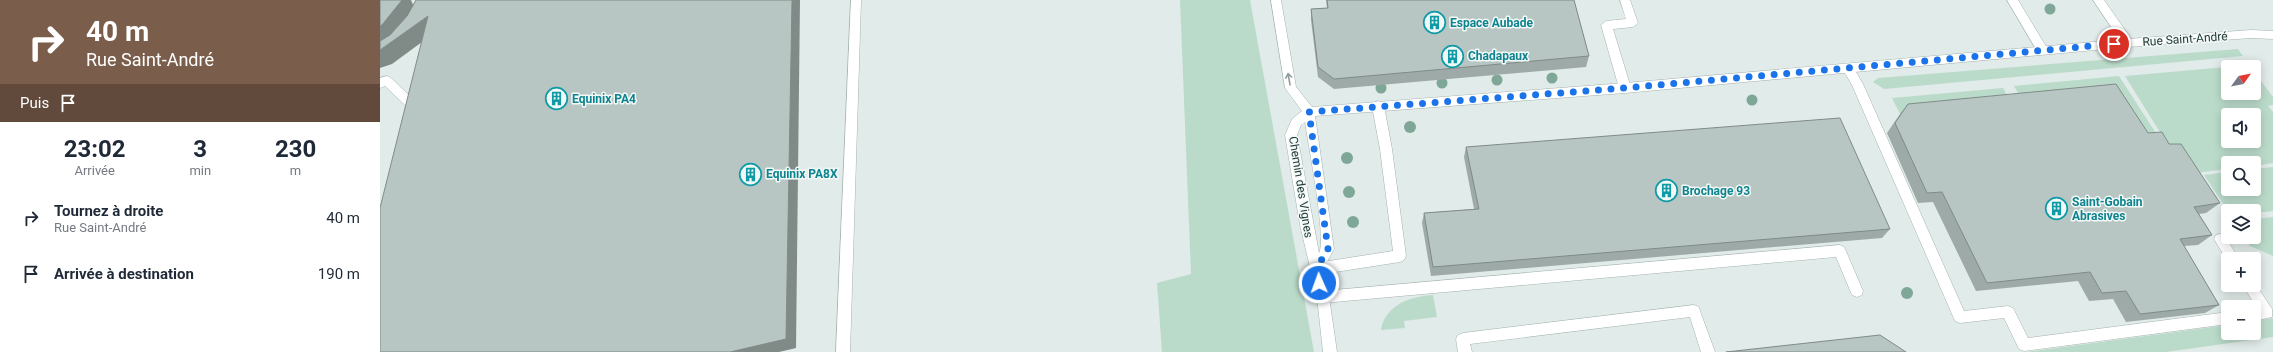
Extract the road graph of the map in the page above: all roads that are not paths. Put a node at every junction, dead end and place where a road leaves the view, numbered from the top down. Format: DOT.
graph roads {
  1 [pos="856,0"];
  2 [pos="1276,0"];
  3 [pos="1626,0"];
  4 [pos="2012,0"];
  5 [pos="2098,0"];
  6 [pos="2273,35"];
  7 [pos="2128,43"];
  8 [pos="2043,51"];
  9 [pos="1848,68"];
  10 [pos="380,83"];
  11 [pos="1625,88"];
  12 [pos="1378,106"];
  13 [pos="1309,112"];
  14 [pos="410,127"];
  15 [pos="2220,239"];
  16 [pos="2228,252"];
  17 [pos="1316,269"];
  18 [pos="1857,291"];
  19 [pos="1323,297"];
  20 [pos="2261,304"];
  21 [pos="2261,314"];
  22 [pos="2221,319"];
  23 [pos="843,352"];
  24 [pos="1330,352"];
  25 [pos="1465,352"];
  26 [pos="1708,352"];
  1 -- 23 [label="street"];
  13 -- 2 [label="street, one-way"];
  3 -- 11 [label="street"];
  4 -- 8 [label="street"];
  5 -- 7 [label="street"];
  6 -- 7 [label="street, Rue Saint-André"];
  7 -- 8 [label="street, Rue Saint-André"];
  8 -- 9 [label="street, Rue Saint-André"];
  9 -- 11 [label="street, Rue Saint-André"];
  9 -- 22 [label="street"];
  10 -- 14 [label="street"];
  11 -- 12 [label="street, Rue Saint-André"];
  12 -- 13 [label="street, Rue Saint-André"];
  12 -- 17 [label="street"];
  13 -- 17 [label="street, Chemin des Vignes"];
  13 -- 17 [label="street, Chemin des Vignes"];
  15 -- 16 [label="street"];
  17 -- 19 [label="street, Chemin des Vignes"];
  18 -- 19 [label="street"];
  19 -- 24 [label="street, Chemin des Vignes"];
  20 -- 21 [label="street"];
  25 -- 26 [label="street"];
}
